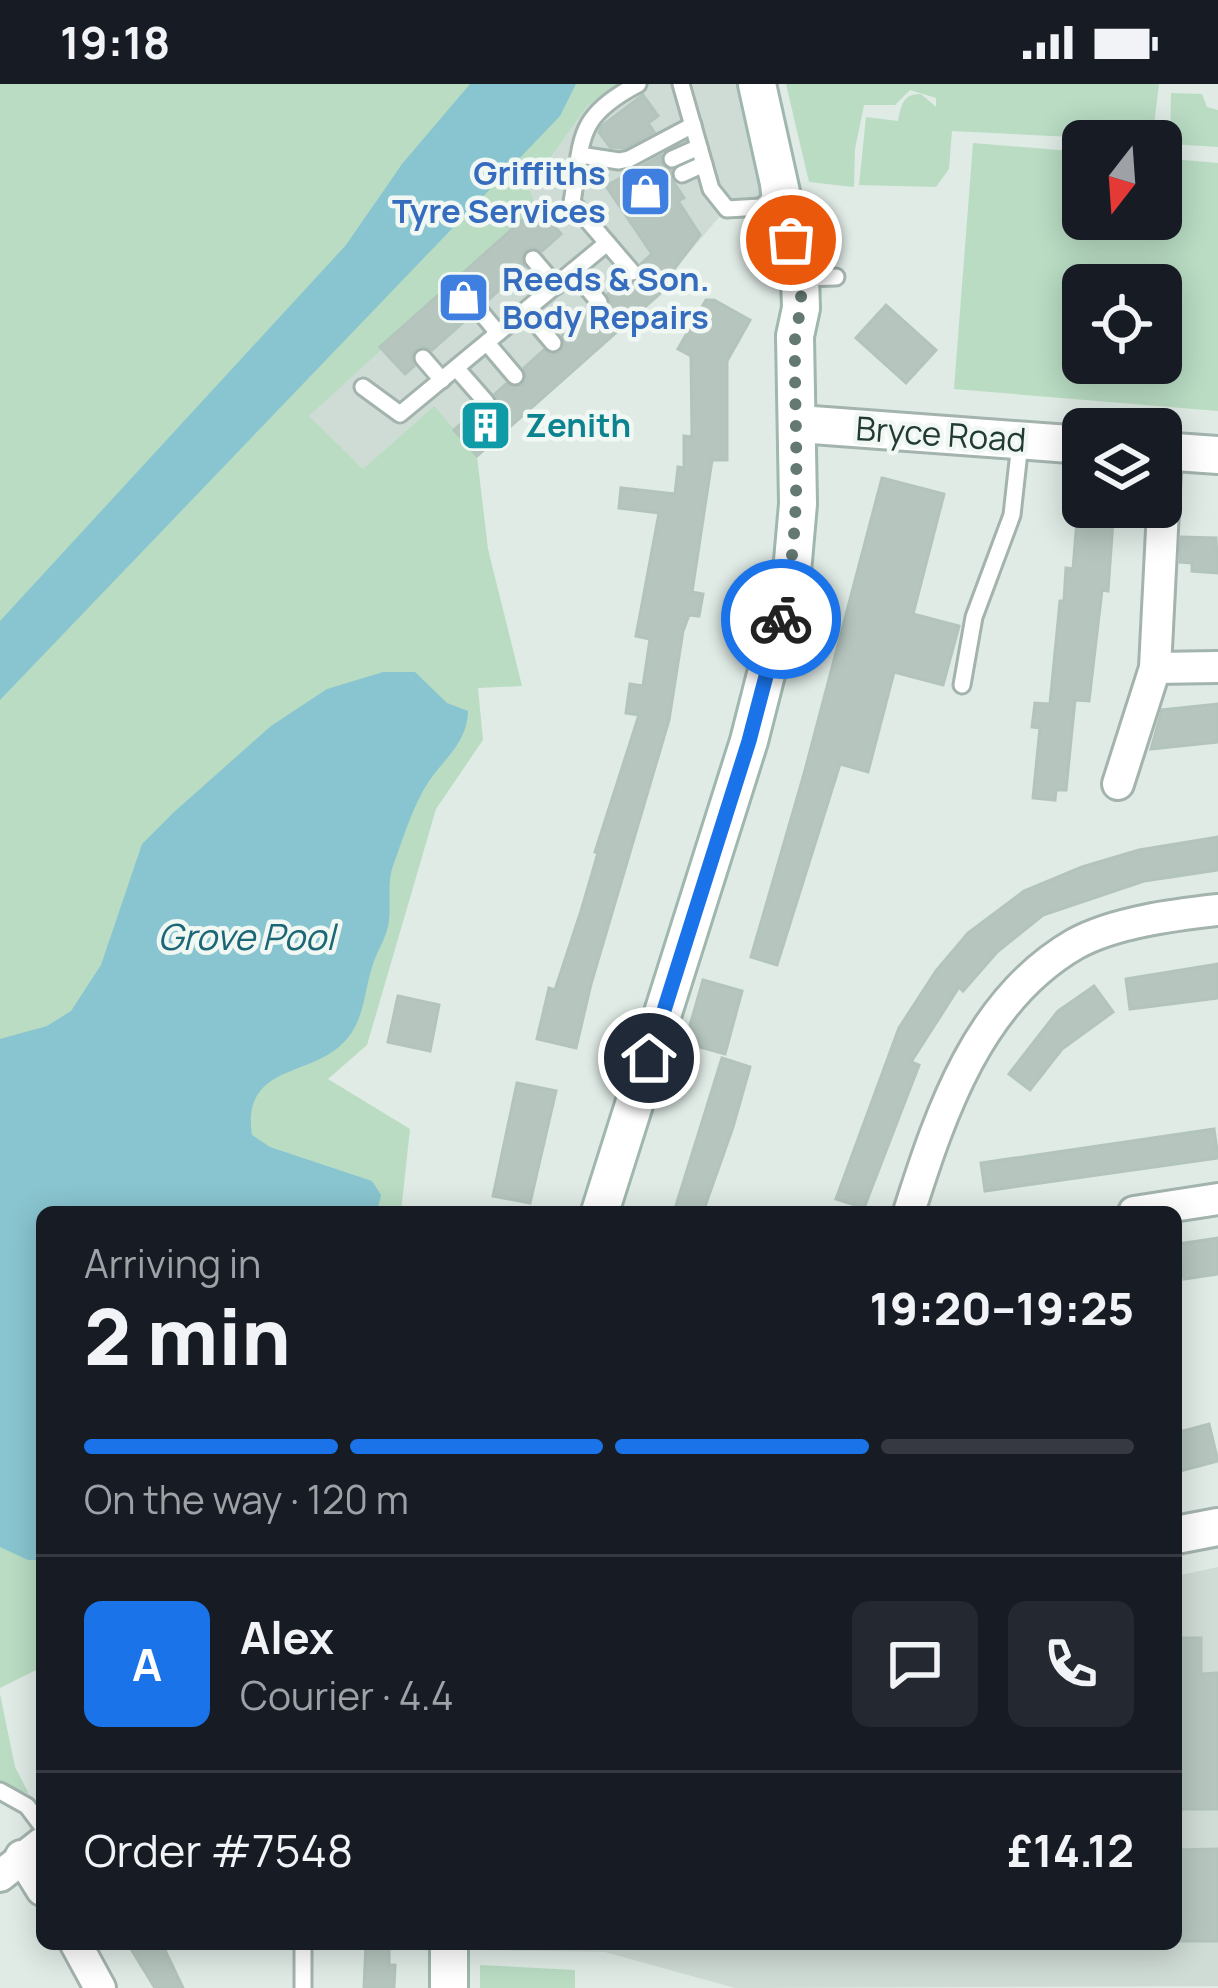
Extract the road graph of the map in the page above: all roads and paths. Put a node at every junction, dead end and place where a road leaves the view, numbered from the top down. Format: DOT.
graph roads {
  1 [pos="638,84"];
  2 [pos="681,84"];
  3 [pos="734,84"];
  4 [pos="757,84"];
  5 [pos="693,125"];
  6 [pos="580,155"];
  7 [pos="701,156"];
  8 [pos="672,159"];
  9 [pos="774,164"];
  10 [pos="682,174"];
  11 [pos="761,207"];
  12 [pos="607,243"];
  13 [pos="533,260"];
  14 [pos="573,271"];
  15 [pos="632,272"];
  16 [pos="556,286"];
  17 [pos="599,302"];
  18 [pos="478,309"];
  19 [pos="526,311"];
  20 [pos="795,336"];
  21 [pos="492,338"];
  22 [pos="553,343"];
  23 [pos="423,358"];
  24 [pos="457,369"];
  25 [pos="514,376"];
  26 [pos="442,380"];
  27 [pos="363,387"];
  28 [pos="486,402"];
  29 [pos="799,424"];
  30 [pos="1021,440"];
  31 [pos="1062,443"];
  32 [pos="1182,452"];
  33 [pos="1218,455"];
  34 [pos="1160,528"];
  35 [pos="1218,667"];
  36 [pos="1154,668"];
  37 [pos="962,685"];
  38 [pos="1118,784"];
  39 [pos="1218,910"];
  40 [pos="1218,1199"];
  41 [pos="602,1206"];
  42 [pos="911,1206"];
  43 [pos="1173,1206"];
  44 [pos="1218,1527"];
  45 [pos="1182,1534"];
  46 [pos="0,1791"];
  47 [pos="36,1818"];
  48 [pos="79,1950"];
  49 [pos="303,1950"];
  50 [pos="449,1950"];
  51 [pos="100,1988"];
  52 [pos="304,1988"];
  53 [pos="449,1988"];
  1 -- 6 [label="lane"];
  2 -- 5 [label="lane"];
  3 -- 11 [label="main road"];
  4 -- 9 [label="main road"];
  5 -- 6 [label="lane"];
  5 -- 7 [label="lane"];
  6 -- 12 [label="lane"];
  7 -- 8 [label="lane"];
  7 -- 10 [label="lane"];
  7 -- 11 [label="lane"];
  9 -- 11 [label="lane"];
  9 -- 20 [label="main road"];
  11 -- 20 [label="main road"];
  12 -- 14 [label="lane"];
  12 -- 15 [label="lane"];
  13 -- 16 [label="lane"];
  14 -- 16 [label="lane"];
  14 -- 17 [label="lane"];
  16 -- 19 [label="lane"];
  18 -- 21 [label="lane"];
  19 -- 21 [label="lane"];
  19 -- 22 [label="lane"];
  20 -- 29 [label="main road"];
  21 -- 24 [label="lane"];
  21 -- 25 [label="lane"];
  23 -- 26 [label="lane"];
  24 -- 26 [label="lane"];
  24 -- 28 [label="lane"];
  26 -- 27 [label="lane"];
  29 -- 30 [label="main road, Bryce Road"];
  29 -- 41 [label="main road"];
  30 -- 31 [label="main road, Bryce Road"];
  30 -- 37 [label="lane"];
  32 -- 33 [label="main road"];
  34 -- 36 [label="street"];
  35 -- 36 [label="street"];
  36 -- 38 [label="street"];
  39 -- 42 [label="street"];
  40 -- 43 [label="street"];
  44 -- 45 [label="main road"];
  46 -- 47 [label="lane"];
  48 -- 51 [label="street"];
  49 -- 52 [label="lane"];
  50 -- 53 [label="main road"];
}
